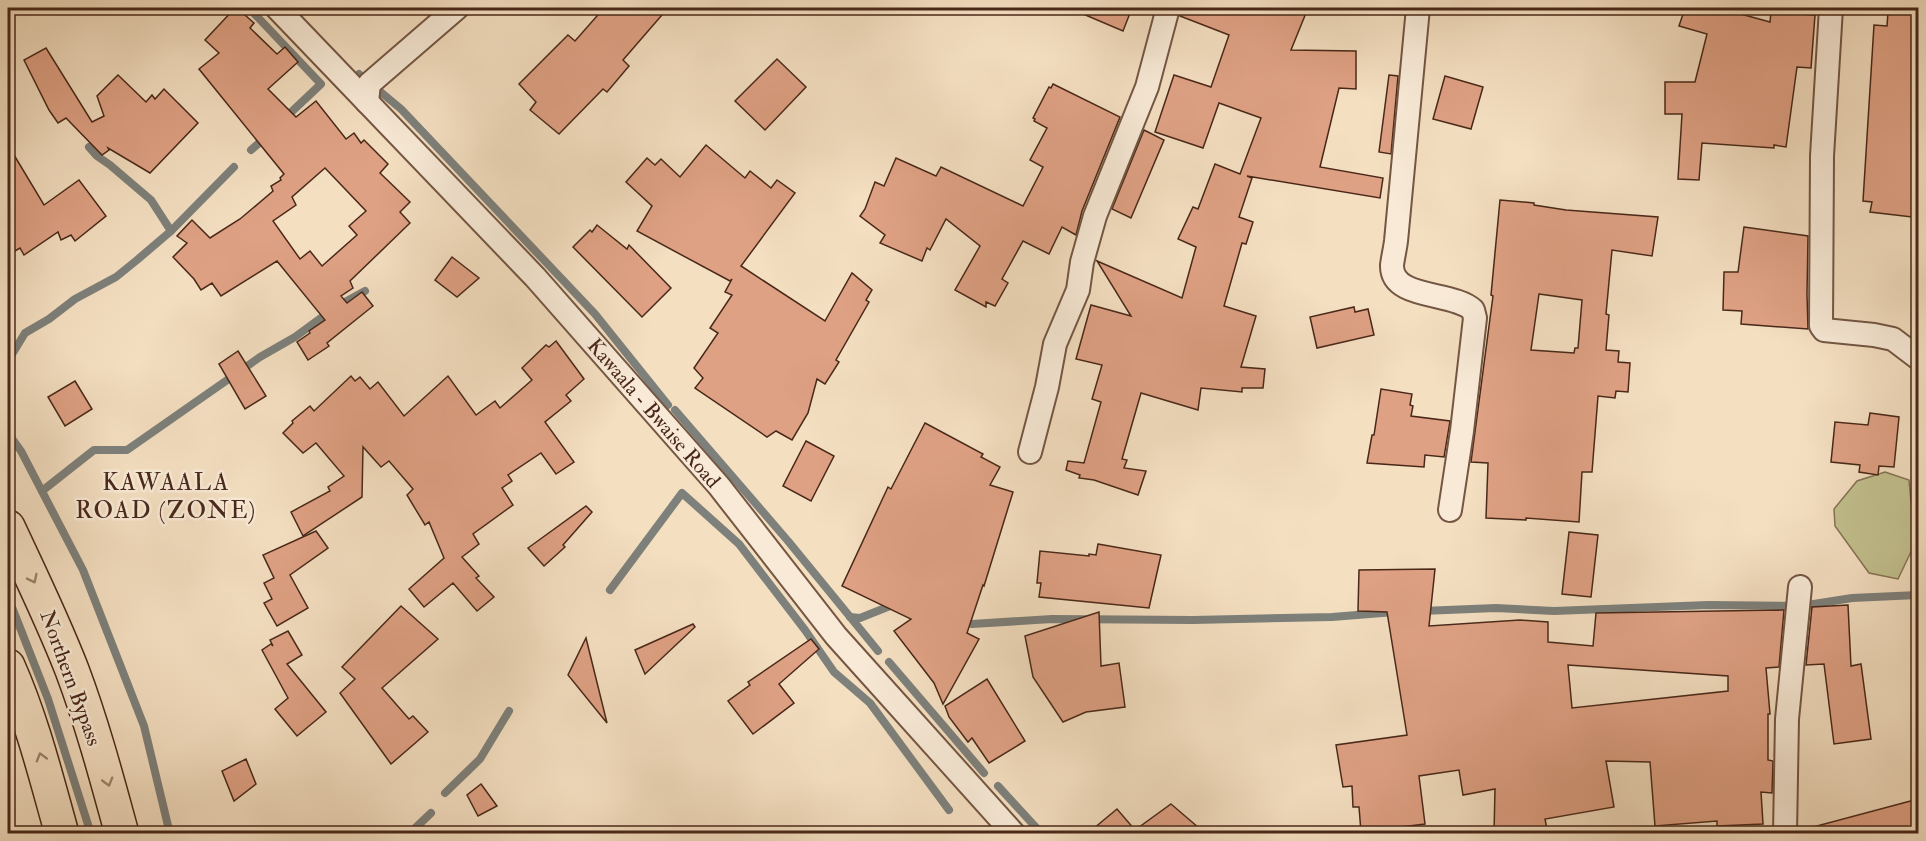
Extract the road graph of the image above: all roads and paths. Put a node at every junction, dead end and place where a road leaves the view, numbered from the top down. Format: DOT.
graph roads {
  1 [pos="277,8"];
  2 [pos="457,8"];
  3 [pos="1168,8"];
  4 [pos="1418,8"];
  5 [pos="1831,8"];
  6 [pos="367,102"];
  7 [pos="1918,358"];
  8 [pos="1030,452"];
  9 [pos="1450,510"];
  10 [pos="8,527"];
  11 [pos="1800,587"];
  12 [pos="8,666"];
  13 [pos="62,834"];
  14 [pos="122,834"];
  15 [pos="1014,834"];
  16 [pos="1785,834"];
  1 -- 6 [label="street, Kawaala - Bwaise Road"];
  2 -- 6 [label="street"];
  3 -- 8 [label="street"];
  4 -- 9 [label="street"];
  5 -- 7 [label="street"];
  6 -- 15 [label="street, Kawaala - Bwaise Road"];
  10 -- 14 [label="highway, Northern Bypass, one-way"];
  11 -- 16 [label="street"];
  13 -- 12 [label="highway, one-way"];
}
